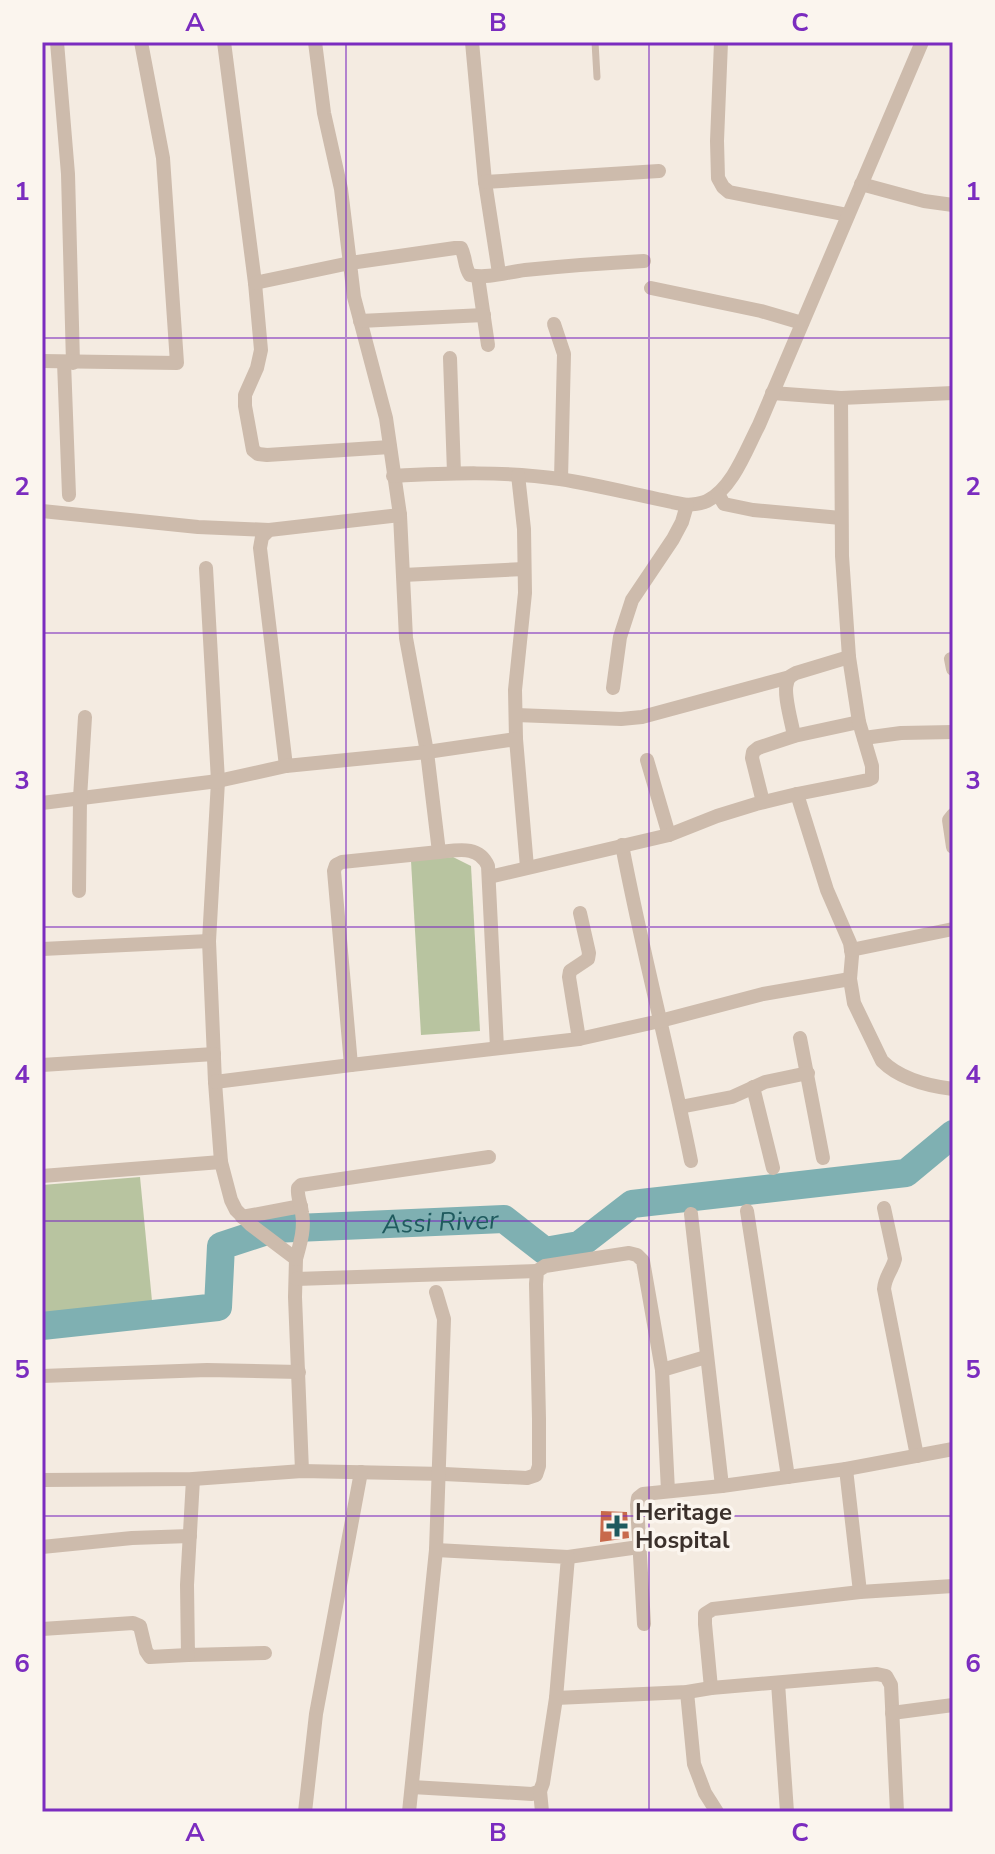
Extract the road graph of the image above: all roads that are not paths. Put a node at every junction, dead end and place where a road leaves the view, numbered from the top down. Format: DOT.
graph roads {
  1 [pos="57,42"];
  2 [pos="141,42"];
  3 [pos="224,42"];
  4 [pos="315,42"];
  5 [pos="472,42"];
  6 [pos="595,42"];
  7 [pos="721,42"];
  8 [pos="922,42"];
  9 [pos="597,77"];
  10 [pos="659,171"];
  11 [pos="485,182"];
  12 [pos="861,184"];
  13 [pos="953,205"];
  14 [pos="848,215"];
  15 [pos="644,261"];
  16 [pos="350,263"];
  17 [pos="499,273"];
  18 [pos="478,277"];
  19 [pos="255,283"];
  20 [pos="651,288"];
  21 [pos="484,315"];
  22 [pos="360,321"];
  23 [pos="802,323"];
  24 [pos="554,324"];
  25 [pos="488,345"];
  26 [pos="450,358"];
  27 [pos="42,361"];
  28 [pos="69,362"];
  29 [pos="772,393"];
  30 [pos="953,393"];
  31 [pos="841,398"];
  32 [pos="390,447"];
  33 [pos="454,473"];
  34 [pos="518,475"];
  35 [pos="393,476"];
  36 [pos="561,479"];
  37 [pos="718,494"];
  38 [pos="69,495"];
  39 [pos="687,505"];
  40 [pos="42,511"];
  41 [pos="400,515"];
  42 [pos="841,518"];
  43 [pos="269,530"];
  44 [pos="206,568"];
  45 [pos="524,569"];
  46 [pos="403,575"];
  47 [pos="849,657"];
  48 [pos="790,677"];
  49 [pos="613,688"];
  50 [pos="516,715"];
  51 [pos="85,717"];
  52 [pos="859,722"];
  53 [pos="953,732"];
  54 [pos="794,736"];
  55 [pos="864,738"];
  56 [pos="516,739"];
  57 [pos="427,752"];
  58 [pos="647,760"];
  59 [pos="286,766"];
  60 [pos="218,781"];
  61 [pos="797,794"];
  62 [pos="80,798"];
  63 [pos="763,802"];
  64 [pos="42,803"];
  65 [pos="953,815"];
  66 [pos="669,835"];
  67 [pos="622,845"];
  68 [pos="953,847"];
  69 [pos="439,852"];
  70 [pos="527,867"];
  71 [pos="489,877"];
  72 [pos="79,891"];
  73 [pos="580,913"];
  74 [pos="953,929"];
  75 [pos="209,941"];
  76 [pos="42,949"];
  77 [pos="851,950"];
  78 [pos="850,979"];
  79 [pos="660,1021"];
  80 [pos="800,1038"];
  81 [pos="579,1039"];
  82 [pos="497,1048"];
  83 [pos="214,1054"];
  84 [pos="42,1065"];
  85 [pos="351,1065"];
  86 [pos="808,1073"];
  87 [pos="215,1082"];
  88 [pos="753,1087"];
  89 [pos="953,1089"];
  90 [pos="680,1107"];
  91 [pos="489,1157"];
  92 [pos="823,1158"];
  93 [pos="691,1161"];
  94 [pos="221,1162"];
  95 [pos="773,1168"];
  96 [pos="42,1176"];
  97 [pos="884,1208"];
  98 [pos="302,1211"];
  99 [pos="747,1211"];
  100 [pos="691,1214"];
  101 [pos="246,1221"];
  102 [pos="296,1259"];
  103 [pos="537,1271"];
  104 [pos="296,1279"];
  105 [pos="436,1292"];
  106 [pos="706,1357"];
  107 [pos="662,1370"];
  108 [pos="299,1372"];
  109 [pos="42,1376"];
  110 [pos="953,1449"];
  111 [pos="917,1456"];
  112 [pos="846,1469"];
  113 [pos="302,1471"];
  114 [pos="361,1472"];
  115 [pos="438,1474"];
  116 [pos="788,1477"];
  117 [pos="193,1479"];
  118 [pos="42,1480"];
  119 [pos="722,1486"];
  120 [pos="668,1491"];
  121 [pos="190,1536"];
  122 [pos="42,1547"];
  123 [pos="639,1547"];
  124 [pos="436,1550"];
  125 [pos="568,1557"];
  126 [pos="953,1586"];
  127 [pos="860,1592"];
  128 [pos="644,1624"];
  129 [pos="42,1629"];
  130 [pos="265,1653"];
  131 [pos="188,1655"];
  132 [pos="778,1683"];
  133 [pos="711,1688"];
  134 [pos="687,1692"];
  135 [pos="556,1698"];
  136 [pos="953,1705"];
  137 [pos="892,1713"];
  138 [pos="412,1787"];
  139 [pos="540,1791"];
  140 [pos="305,1812"];
  141 [pos="409,1812"];
  142 [pos="542,1812"];
  143 [pos="717,1812"];
  144 [pos="787,1812"];
  145 [pos="897,1812"];
  1 -- 28 [label="street"];
  2 -- 28 [label="street"];
  3 -- 19 [label="street"];
  4 -- 16 [label="street"];
  5 -- 11 [label="street"];
  6 -- 9 [label="lane"];
  7 -- 14 [label="street"];
  8 -- 12 [label="street"];
  10 -- 11 [label="street"];
  11 -- 17 [label="street"];
  12 -- 13 [label="street"];
  12 -- 14 [label="street"];
  14 -- 23 [label="street"];
  15 -- 17 [label="street"];
  16 -- 18 [label="street"];
  16 -- 19 [label="street"];
  16 -- 22 [label="street"];
  17 -- 18 [label="street"];
  18 -- 21 [label="street"];
  19 -- 32 [label="street"];
  20 -- 23 [label="street"];
  21 -- 22 [label="street"];
  21 -- 25 [label="street"];
  22 -- 32 [label="street"];
  23 -- 29 [label="street"];
  24 -- 36 [label="street"];
  26 -- 33 [label="street"];
  27 -- 28 [label="street"];
  28 -- 38 [label="street"];
  29 -- 31 [label="street"];
  29 -- 37 [label="street"];
  30 -- 31 [label="street"];
  31 -- 42 [label="street"];
  32 -- 35 [label="street"];
  33 -- 34 [label="street"];
  33 -- 35 [label="street"];
  34 -- 36 [label="street"];
  34 -- 45 [label="street"];
  35 -- 41 [label="street"];
  36 -- 39 [label="street"];
  37 -- 39 [label="street"];
  37 -- 42 [label="street"];
  39 -- 49 [label="street"];
  40 -- 43 [label="street"];
  41 -- 43 [label="street"];
  41 -- 46 [label="street"];
  42 -- 47 [label="street"];
  43 -- 59 [label="street"];
  44 -- 60 [label="street"];
  45 -- 46 [label="street"];
  45 -- 50 [label="street"];
  46 -- 57 [label="street"];
  47 -- 48 [label="street"];
  47 -- 52 [label="street"];
  48 -- 50 [label="street"];
  48 -- 54 [label="street"];
  50 -- 56 [label="street"];
  51 -- 62 [label="street"];
  52 -- 54 [label="street"];
  52 -- 55 [label="street"];
  53 -- 55 [label="street"];
  54 -- 63 [label="street"];
  55 -- 61 [label="street"];
  56 -- 57 [label="street"];
  56 -- 70 [label="street"];
  57 -- 59 [label="street"];
  57 -- 69 [label="street"];
  58 -- 66 [label="street"];
  59 -- 60 [label="street"];
  60 -- 62 [label="street"];
  60 -- 75 [label="street"];
  61 -- 63 [label="street"];
  61 -- 77 [label="street"];
  62 -- 64 [label="street"];
  62 -- 72 [label="street"];
  63 -- 66 [label="street"];
  65 -- 68 [label="street"];
  66 -- 67 [label="street"];
  67 -- 70 [label="street"];
  67 -- 79 [label="street"];
  69 -- 71 [label="street"];
  69 -- 85 [label="street"];
  70 -- 71 [label="street"];
  71 -- 82 [label="street"];
  73 -- 81 [label="street"];
  74 -- 77 [label="street"];
  75 -- 76 [label="street"];
  75 -- 83 [label="street"];
  77 -- 78 [label="street"];
  78 -- 79 [label="street"];
  78 -- 89 [label="street"];
  79 -- 81 [label="street"];
  79 -- 90 [label="street"];
  80 -- 86 [label="street"];
  81 -- 82 [label="street"];
  82 -- 85 [label="street"];
  83 -- 84 [label="street"];
  83 -- 87 [label="street"];
  85 -- 87 [label="street"];
  86 -- 88 [label="street"];
  86 -- 92 [label="street"];
  87 -- 94 [label="street"];
  88 -- 90 [label="street"];
  88 -- 95 [label="street"];
  90 -- 93 [label="street"];
  91 -- 98 [label="street"];
  94 -- 96 [label="street"];
  94 -- 101 [label="street"];
  97 -- 111 [label="street"];
  98 -- 101 [label="street"];
  98 -- 102 [label="street"];
  99 -- 116 [label="street"];
  100 -- 106 [label="street"];
  101 -- 102 [label="street"];
  102 -- 104 [label="street"];
  103 -- 104 [label="street"];
  103 -- 107 [label="street"];
  103 -- 115 [label="street"];
  104 -- 108 [label="street"];
  105 -- 115 [label="street"];
  106 -- 107 [label="street"];
  106 -- 119 [label="street"];
  107 -- 120 [label="street"];
  108 -- 109 [label="street"];
  108 -- 113 [label="street"];
  110 -- 111 [label="street"];
  111 -- 112 [label="street"];
  112 -- 116 [label="street"];
  112 -- 127 [label="street"];
  113 -- 114 [label="street"];
  113 -- 117 [label="street"];
  114 -- 115 [label="street"];
  114 -- 140 [label="street"];
  115 -- 124 [label="street"];
  116 -- 119 [label="street"];
  117 -- 118 [label="street"];
  117 -- 121 [label="street"];
  119 -- 120 [label="street"];
  120 -- 123 [label="street"];
  121 -- 122 [label="street"];
  121 -- 131 [label="street"];
  123 -- 125 [label="street"];
  123 -- 128 [label="street"];
  124 -- 125 [label="street"];
  124 -- 138 [label="street"];
  125 -- 135 [label="street"];
  126 -- 127 [label="street"];
  127 -- 133 [label="street"];
  129 -- 131 [label="street"];
  130 -- 131 [label="street"];
  132 -- 133 [label="street"];
  132 -- 137 [label="street"];
  132 -- 144 [label="street"];
  133 -- 134 [label="street"];
  134 -- 135 [label="street"];
  134 -- 143 [label="street"];
  135 -- 139 [label="street"];
  136 -- 137 [label="street"];
  137 -- 145 [label="street"];
  138 -- 139 [label="street"];
  138 -- 141 [label="street"];
  139 -- 142 [label="street"];
}
